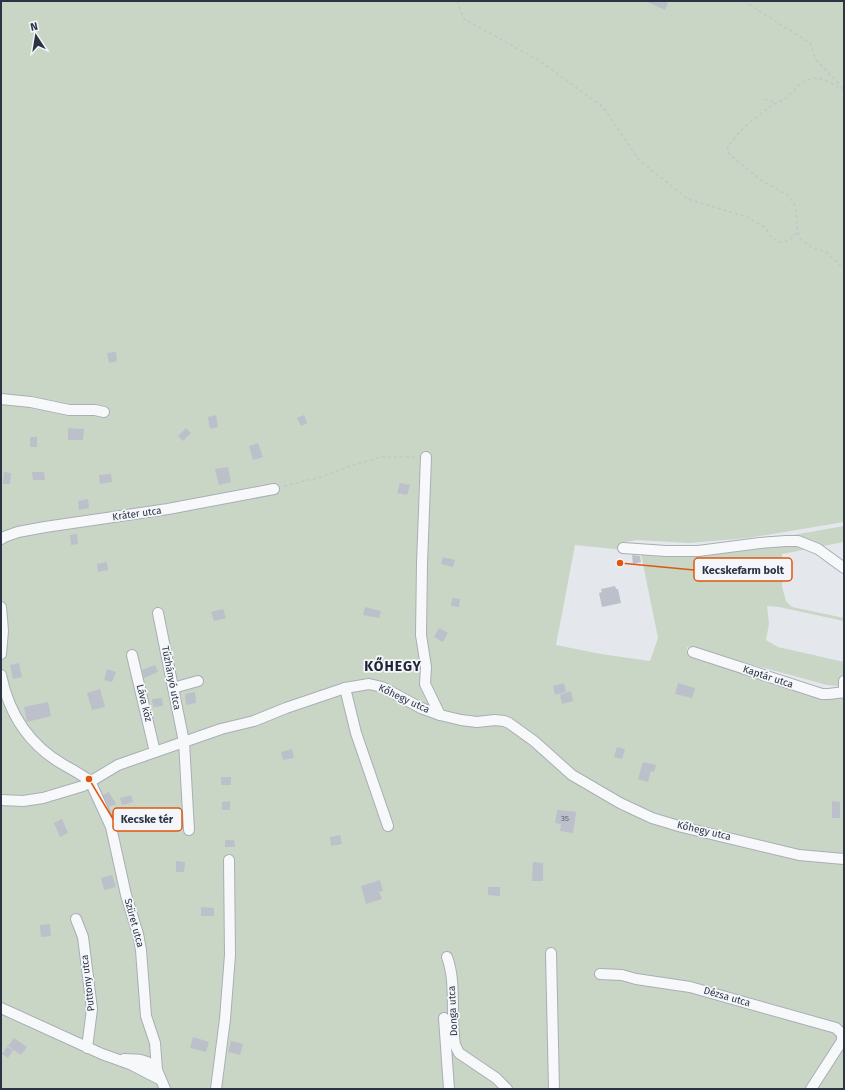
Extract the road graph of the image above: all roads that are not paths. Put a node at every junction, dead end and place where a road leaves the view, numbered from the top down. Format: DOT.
graph roads {
  1 [pos="1,399"];
  2 [pos="104,412"];
  3 [pos="426,457"];
  4 [pos="274,489"];
  5 [pos="1,539"];
  6 [pos="623,548"];
  7 [pos="844,568"];
  8 [pos="1,607"];
  9 [pos="158,613"];
  10 [pos="692,652"];
  11 [pos="1,654"];
  12 [pos="132,655"];
  13 [pos="1,675"];
  14 [pos="198,681"];
  15 [pos="844,681"];
  16 [pos="173,688"];
  17 [pos="345,688"];
  18 [pos="844,693"];
  19 [pos="440,715"];
  20 [pos="184,742"];
  21 [pos="155,752"];
  22 [pos="90,781"];
  23 [pos="1,800"];
  24 [pos="388,826"];
  25 [pos="189,830"];
  26 [pos="844,859"];
  27 [pos="229,860"];
  28 [pos="76,919"];
  29 [pos="551,952"];
  30 [pos="447,957"];
  31 [pos="600,974"];
  32 [pos="1,1008"];
  33 [pos="444,1018"];
  34 [pos="449,1035"];
  35 [pos="87,1048"];
  36 [pos="161,1080"];
  37 [pos="216,1089"];
  38 [pos="449,1089"];
  39 [pos="507,1089"];
  40 [pos="554,1089"];
  41 [pos="811,1089"];
  1 -- 2 [label="street"];
  3 -- 19 [label="street"];
  4 -- 5 [label="street, Kráter utca"];
  6 -- 7 [label="street"];
  8 -- 11 [label="street"];
  9 -- 16 [label="street, Tűzhányó utca"];
  10 -- 18 [label="street, Kaptár utca"];
  12 -- 21 [label="street, Láva köz"];
  13 -- 22 [label="street"];
  14 -- 16 [label="street"];
  15 -- 18 [label="street"];
  16 -- 20 [label="street, Tűzhányó utca"];
  17 -- 19 [label="street, Kőhegy utca"];
  17 -- 20 [label="street, Kőhegy utca"];
  17 -- 24 [label="street"];
  19 -- 26 [label="street, Kőhegy utca"];
  20 -- 21 [label="street, Kőhegy utca"];
  20 -- 25 [label="street, Tűzhányó utca"];
  21 -- 22 [label="street, Kőhegy utca"];
  22 -- 23 [label="street, Kőhegy utca"];
  22 -- 36 [label="street, Szüret utca"];
  27 -- 37 [label="street"];
  28 -- 35 [label="street, Puttony utca"];
  29 -- 40 [label="street"];
  30 -- 34 [label="street, Donga utca"];
  31 -- 41 [label="street, Dézsa utca"];
  32 -- 35 [label="street, Szüret utca"];
  33 -- 34 [label="street"];
  34 -- 38 [label="street"];
  34 -- 39 [label="street, Donga utca"];
  35 -- 36 [label="street, Szüret utca"];
}
